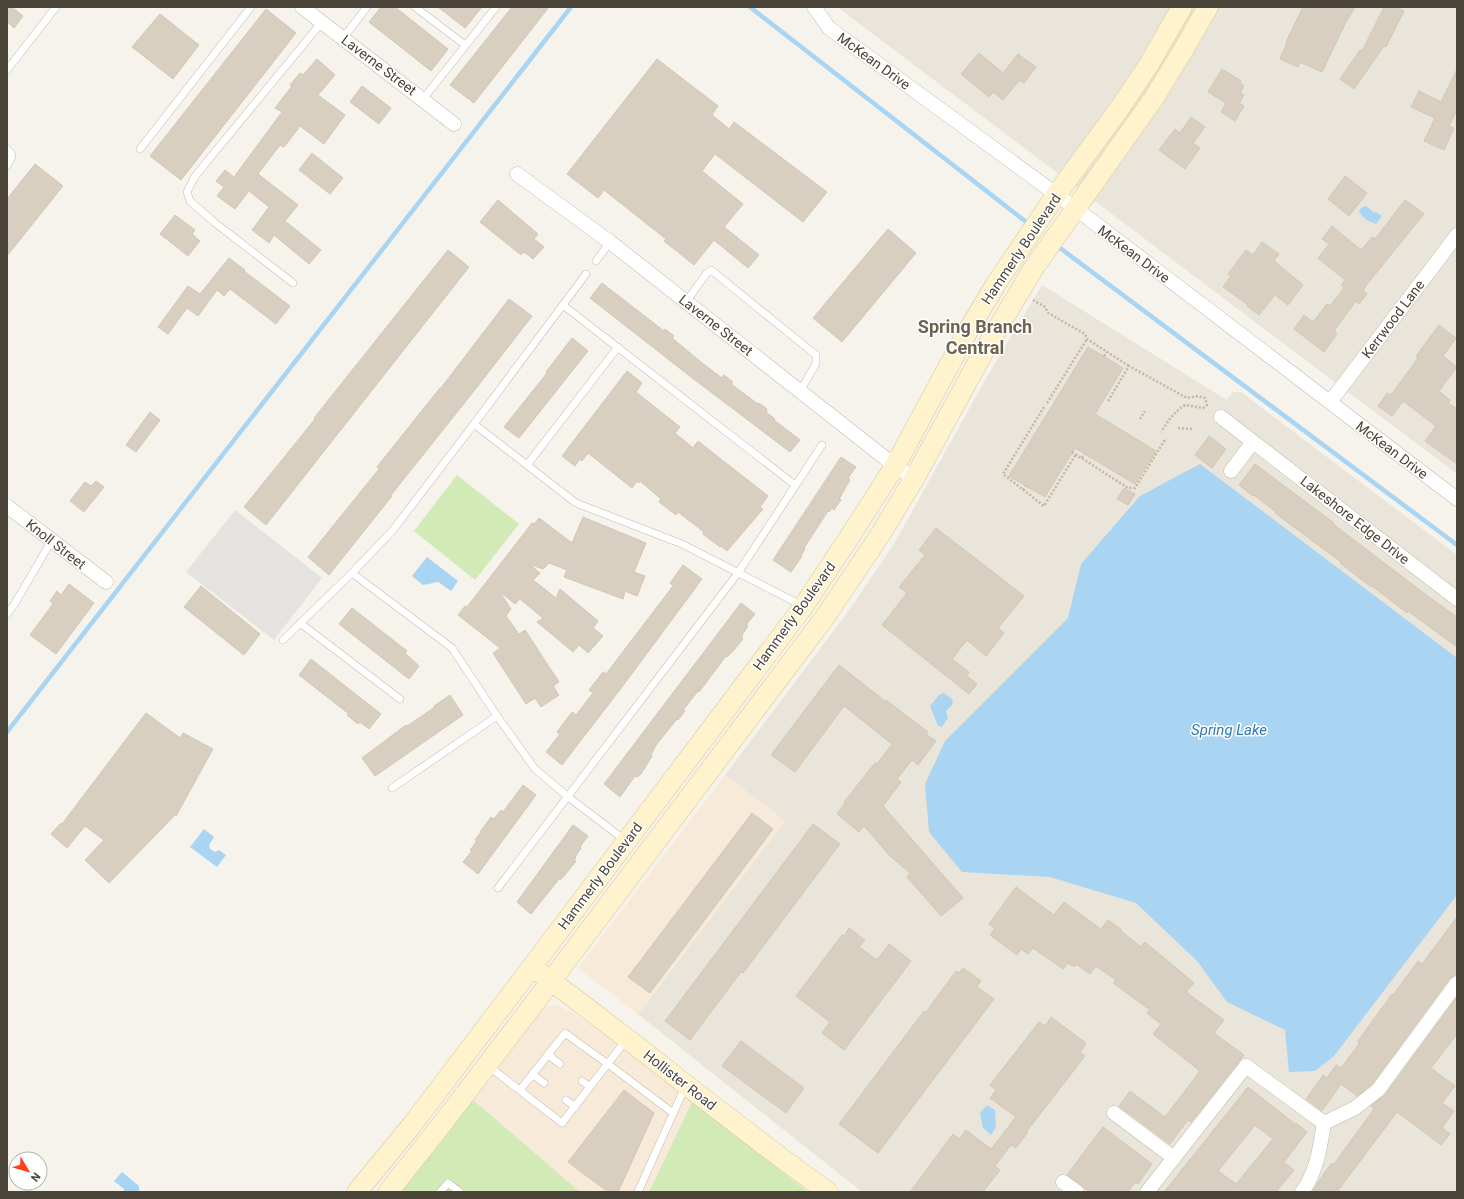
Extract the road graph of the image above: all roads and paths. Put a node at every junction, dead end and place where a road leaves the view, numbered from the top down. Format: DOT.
graph roads {
  1 [pos="56,7"];
  2 [pos="251,7"];
  3 [pos="302,7"];
  4 [pos="367,7"];
  5 [pos="416,7"];
  6 [pos="496,7"];
  7 [pos="814,7"];
  8 [pos="1182,7"];
  9 [pos="1208,7"];
  10 [pos="322,22"];
  11 [pos="343,38"];
  12 [pos="465,45"];
  13 [pos="7,70"];
  14 [pos="423,99"];
  15 [pos="454,124"];
  16 [pos="7,149"];
  17 [pos="140,149"];
  18 [pos="7,166"];
  19 [pos="517,174"];
  20 [pos="1052,202"];
  21 [pos="1070,215"];
  22 [pos="1457,235"];
  23 [pos="610,242"];
  24 [pos="596,261"];
  25 [pos="586,274"];
  26 [pos="293,283"];
  27 [pos="1030,298"];
  28 [pos="686,302"];
  29 [pos="564,305"];
  30 [pos="1087,339"];
  31 [pos="618,347"];
  32 [pos="1107,352"];
  33 [pos="1104,356"];
  34 [pos="1129,366"];
  35 [pos="800,391"];
  36 [pos="1108,401"];
  37 [pos="1330,402"];
  38 [pos="1047,403"];
  39 [pos="1044,408"];
  40 [pos="1145,411"];
  41 [pos="1221,417"];
  42 [pos="1140,419"];
  43 [pos="474,424"];
  44 [pos="1178,428"];
  45 [pos="1192,429"];
  46 [pos="1161,432"];
  47 [pos="1166,438"];
  48 [pos="1252,442"];
  49 [pos="822,445"];
  50 [pos="1072,452"];
  51 [pos="1076,454"];
  52 [pos="1084,454"];
  53 [pos="1082,458"];
  54 [pos="527,465"];
  55 [pos="895,466"];
  56 [pos="1231,471"];
  57 [pos="914,480"];
  58 [pos="796,485"];
  59 [pos="1026,486"];
  60 [pos="1023,490"];
  61 [pos="1457,499"];
  62 [pos="7,506"];
  63 [pos="52,540"];
  64 [pos="352,573"];
  65 [pos="738,573"];
  66 [pos="106,582"];
  67 [pos="1457,599"];
  68 [pos="803,606"];
  69 [pos="7,614"];
  70 [pos="825,617"];
  71 [pos="300,623"];
  72 [pos="283,640"];
  73 [pos="400,699"];
  74 [pos="497,716"];
  75 [pos="673,780"];
  76 [pos="392,788"];
  77 [pos="691,795"];
  78 [pos="567,796"];
  79 [pos="626,842"];
  80 [pos="498,888"];
  81 [pos="532,967"];
  82 [pos="551,981"];
  83 [pos="1457,983"];
  84 [pos="627,1039"];
  85 [pos="548,1055"];
  86 [pos="560,1064"];
  87 [pos="608,1064"];
  88 [pos="487,1065"];
  89 [pos="532,1074"];
  90 [pos="582,1081"];
  91 [pos="544,1083"];
  92 [pos="686,1085"];
  93 [pos="590,1087"];
  94 [pos="520,1090"];
  95 [pos="566,1100"];
  96 [pos="575,1107"];
  97 [pos="673,1113"];
  98 [pos="1114,1113"];
  99 [pos="1324,1123"];
  100 [pos="1174,1158"];
  101 [pos="1064,1182"];
  102 [pos="392,1190"];
  103 [pos="357,1192"];
  104 [pos="440,1192"];
  105 [pos="460,1192"];
  106 [pos="638,1192"];
  107 [pos="828,1192"];
  108 [pos="1077,1192"];
  109 [pos="1147,1192"];
  110 [pos="1302,1192"];
  1 -- 13 [label="lane"];
  2 -- 17 [label="lane"];
  3 -- 10 [label="street, Laverne Street"];
  4 -- 11 [label="lane"];
  5 -- 12 [label="lane"];
  6 -- 12 [label="lane"];
  7 -- 20 [label="street, McKean Drive"];
  8 -- 20 [label="main road, Hammerly Boulevard"];
  9 -- 21 [label="main road, Hammerly Boulevard"];
  10 -- 11 [label="street, Laverne Street"];
  10 -- 26 [label="lane"];
  11 -- 14 [label="street, Laverne Street"];
  12 -- 14 [label="lane"];
  14 -- 15 [label="street, Laverne Street"];
  16 -- 18 [label="lane"];
  19 -- 23 [label="street, Laverne Street"];
  20 -- 21 [label="street, McKean Drive"];
  20 -- 55 [label="main road, Hammerly Boulevard"];
  21 -- 37 [label="street, McKean Drive"];
  21 -- 57 [label="main road, Hammerly Boulevard"];
  22 -- 37 [label="street, Kerrwood Lane"];
  23 -- 24 [label="lane"];
  23 -- 28 [label="street, Laverne Street"];
  25 -- 29 [label="lane"];
  27 -- 30 [label="path"];
  28 -- 35 [label="street, Laverne Street"];
  28 -- 35 [label="lane"];
  29 -- 31 [label="lane"];
  29 -- 43 [label="lane"];
  30 -- 32 [label="path"];
  30 -- 38 [label="path"];
  31 -- 54 [label="lane"];
  31 -- 58 [label="lane"];
  32 -- 33 [label="path"];
  32 -- 34 [label="path"];
  34 -- 36 [label="path"];
  34 -- 46 [label="path"];
  35 -- 55 [label="street, Laverne Street"];
  37 -- 61 [label="street, McKean Drive"];
  39 -- 60 [label="path"];
  40 -- 42 [label="path"];
  41 -- 48 [label="street, Lakeshore Edge Drive"];
  43 -- 54 [label="lane"];
  43 -- 64 [label="lane"];
  44 -- 45 [label="path"];
  47 -- 53 [label="path"];
  48 -- 56 [label="street"];
  48 -- 67 [label="street, Lakeshore Edge Drive"];
  49 -- 58 [label="lane"];
  50 -- 51 [label="path"];
  51 -- 53 [label="path"];
  51 -- 60 [label="path"];
  52 -- 53 [label="path"];
  54 -- 65 [label="lane"];
  55 -- 57 [label="street, Laverne Street"];
  55 -- 68 [label="main road, Hammerly Boulevard"];
  57 -- 70 [label="main road, Hammerly Boulevard"];
  58 -- 65 [label="lane"];
  59 -- 60 [label="path"];
  62 -- 63 [label="street, Knoll Street"];
  63 -- 66 [label="street, Knoll Street"];
  63 -- 69 [label="lane"];
  64 -- 71 [label="lane"];
  64 -- 74 [label="lane"];
  65 -- 68 [label="lane"];
  65 -- 78 [label="lane"];
  68 -- 70 [label="main road"];
  68 -- 75 [label="main road, Hammerly Boulevard"];
  70 -- 77 [label="main road, Hammerly Boulevard"];
  71 -- 72 [label="lane"];
  71 -- 73 [label="lane"];
  74 -- 76 [label="lane"];
  74 -- 78 [label="lane"];
  75 -- 77 [label="main road"];
  75 -- 79 [label="main road, Hammerly Boulevard"];
  77 -- 82 [label="main road, Hammerly Boulevard"];
  78 -- 79 [label="lane"];
  78 -- 80 [label="lane"];
  79 -- 81 [label="main road, Hammerly Boulevard"];
  81 -- 82 [label="main road, Hollister Road"];
  81 -- 103 [label="main road, Hammerly Boulevard"];
  82 -- 84 [label="main road, Hollister Road"];
  82 -- 88 [label="main road, Hammerly Boulevard"];
  83 -- 99 [label="street"];
  84 -- 87 [label="lane"];
  84 -- 92 [label="main road, Hollister Road"];
  85 -- 86 [label="lane"];
  85 -- 87 [label="lane"];
  85 -- 89 [label="lane"];
  87 -- 93 [label="lane"];
  87 -- 97 [label="lane"];
  88 -- 94 [label="lane"];
  88 -- 102 [label="main road, Hammerly Boulevard"];
  89 -- 91 [label="lane"];
  89 -- 94 [label="lane"];
  90 -- 93 [label="lane"];
  92 -- 97 [label="lane"];
  92 -- 107 [label="main road, Hollister Road"];
  93 -- 96 [label="lane"];
  94 -- 96 [label="lane"];
  95 -- 96 [label="lane"];
  97 -- 106 [label="lane"];
  98 -- 100 [label="street"];
  99 -- 100 [label="street"];
  99 -- 110 [label="street"];
  100 -- 109 [label="street"];
  101 -- 108 [label="street"];
  104 -- 105 [label="lane"];
}
